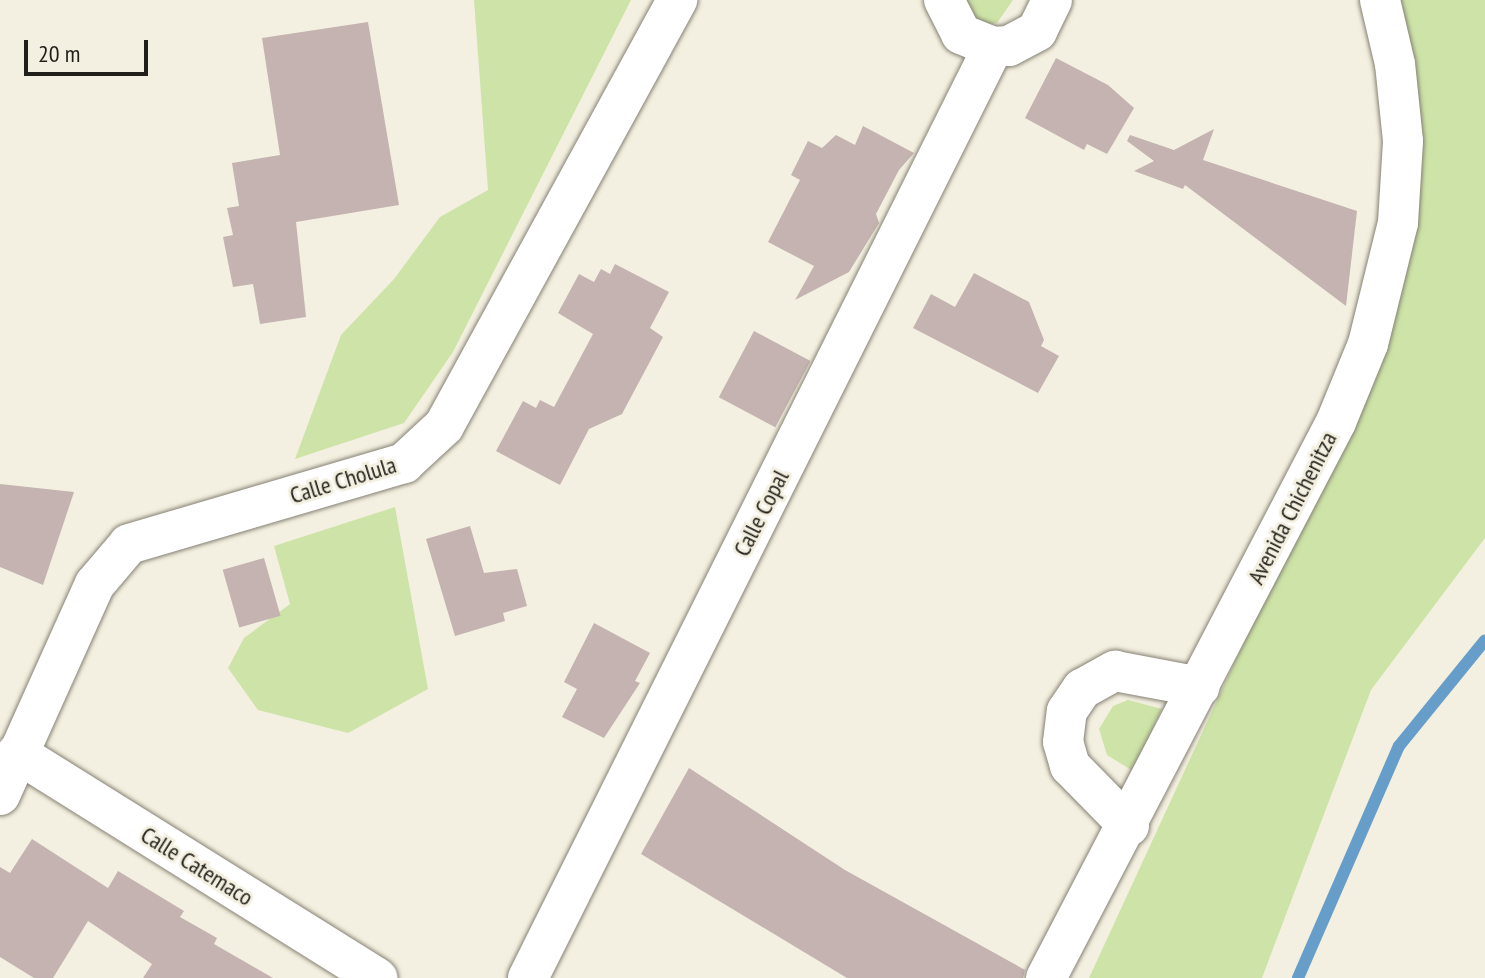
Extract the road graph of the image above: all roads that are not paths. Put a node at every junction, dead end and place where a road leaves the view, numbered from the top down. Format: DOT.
graph roads {
  1 [pos="677,0"];
  2 [pos="944,0"];
  3 [pos="1052,0"];
  4 [pos="1380,0"];
  5 [pos="993,47"];
  6 [pos="1200,687"];
  7 [pos="17,753"];
  8 [pos="0,795"];
  9 [pos="1129,826"];
  10 [pos="377,978"];
  11 [pos="528,978"];
  12 [pos="1046,978"];
  1 -- 7 [label="street, Calle Cholula"];
  2 -- 5 [label="street"];
  3 -- 5 [label="street"];
  4 -- 6 [label="street, Avenida Chichenitza"];
  5 -- 11 [label="street, Calle Copal"];
  6 -- 9 [label="street, Avenida Chichenitza"];
  6 -- 9 [label="street"];
  7 -- 8 [label="street, Calle Cholula"];
  7 -- 10 [label="street, Calle Catemaco"];
  9 -- 12 [label="street, Avenida Chichenitza"];
}
